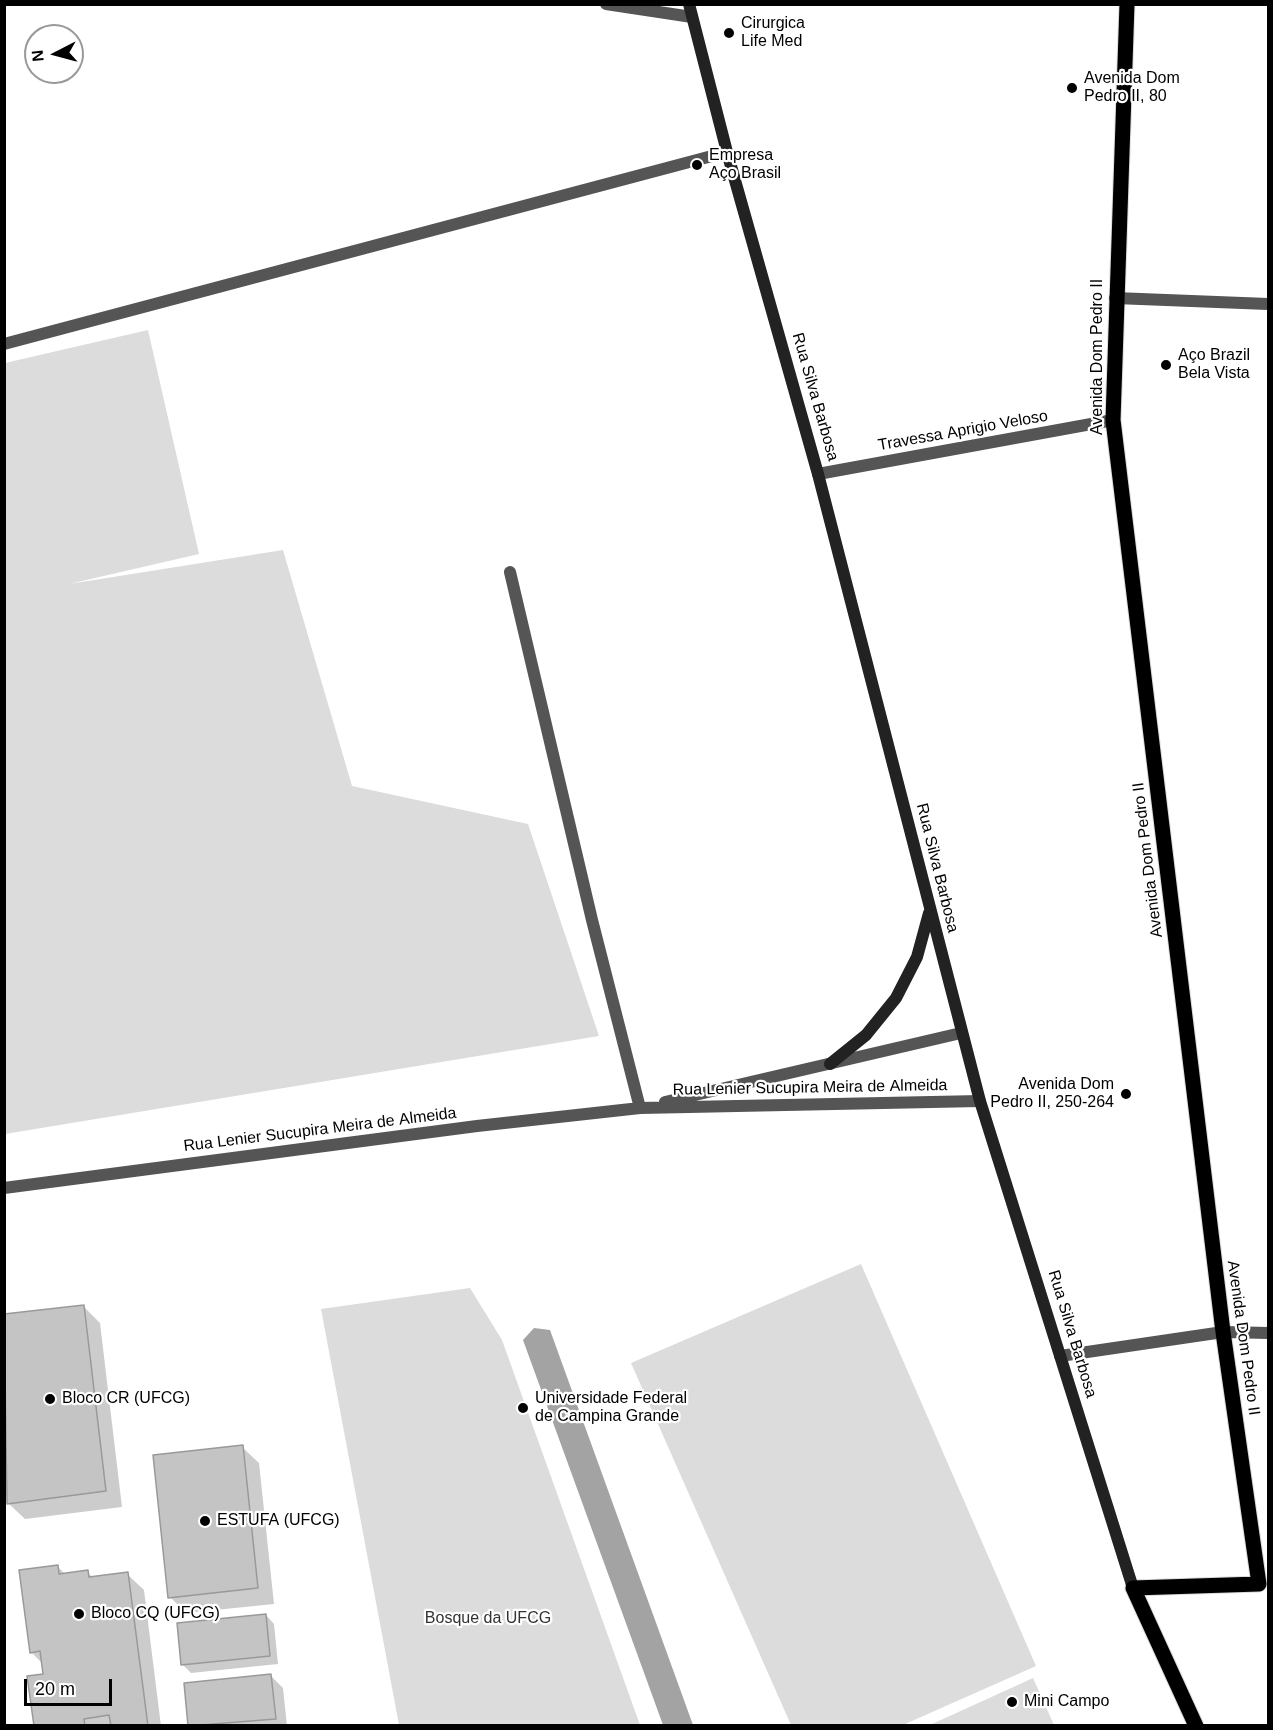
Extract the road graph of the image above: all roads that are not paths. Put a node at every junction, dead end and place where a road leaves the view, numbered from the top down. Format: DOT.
graph roads {
  1 [pos="606,4"];
  2 [pos="689,4"];
  3 [pos="1127,4"];
  4 [pos="692,17"];
  5 [pos="727,152"];
  6 [pos="1115,298"];
  7 [pos="1269,304"];
  8 [pos="4,344"];
  9 [pos="1113,420"];
  10 [pos="818,474"];
  11 [pos="510,572"];
  12 [pos="929,911"];
  13 [pos="961,1033"];
  14 [pos="830,1064"];
  15 [pos="980,1101"];
  16 [pos="640,1108"];
  17 [pos="4,1188"];
  18 [pos="1223,1332"];
  19 [pos="1269,1333"];
  20 [pos="1060,1356"];
  21 [pos="1264,1583"];
  22 [pos="1133,1588"];
  23 [pos="1196,1725"];
  1 -- 4 [label="street"];
  2 -- 4 [label="main road, Rua Silva Barbosa"];
  3 -- 6 [label="main road, Avenida Dom Pedro II"];
  4 -- 5 [label="main road, Rua Silva Barbosa"];
  5 -- 8 [label="street"];
  5 -- 10 [label="main road, Rua Silva Barbosa"];
  6 -- 7 [label="street"];
  6 -- 9 [label="main road, Avenida Dom Pedro II"];
  9 -- 10 [label="street, Travessa Aprigio Veloso"];
  9 -- 18 [label="main road, Avenida Dom Pedro II"];
  10 -- 12 [label="main road, Rua Silva Barbosa"];
  11 -- 16 [label="street"];
  12 -- 13 [label="main road, Rua Silva Barbosa"];
  12 -- 14 [label="main road"];
  13 -- 14 [label="street, Rua Lenier Sucupira Meira de Almeida"];
  13 -- 15 [label="main road, Rua Silva Barbosa"];
  14 -- 16 [label="street, Rua Lenier Sucupira Meira de Almeida"];
  15 -- 16 [label="street, Rua Lenier Sucupira Meira de Almeida"];
  15 -- 20 [label="main road, Rua Silva Barbosa"];
  16 -- 17 [label="street, Rua Lenier Sucupira Meira de Almeida"];
  18 -- 19 [label="street"];
  18 -- 20 [label="street"];
  18 -- 21 [label="main road, Avenida Dom Pedro II"];
  20 -- 22 [label="main road, Rua Silva Barbosa"];
  21 -- 22 [label="main road, Avenida Dom Pedro II"];
  22 -- 23 [label="main road, Rua Silva Barbosa"];
}
